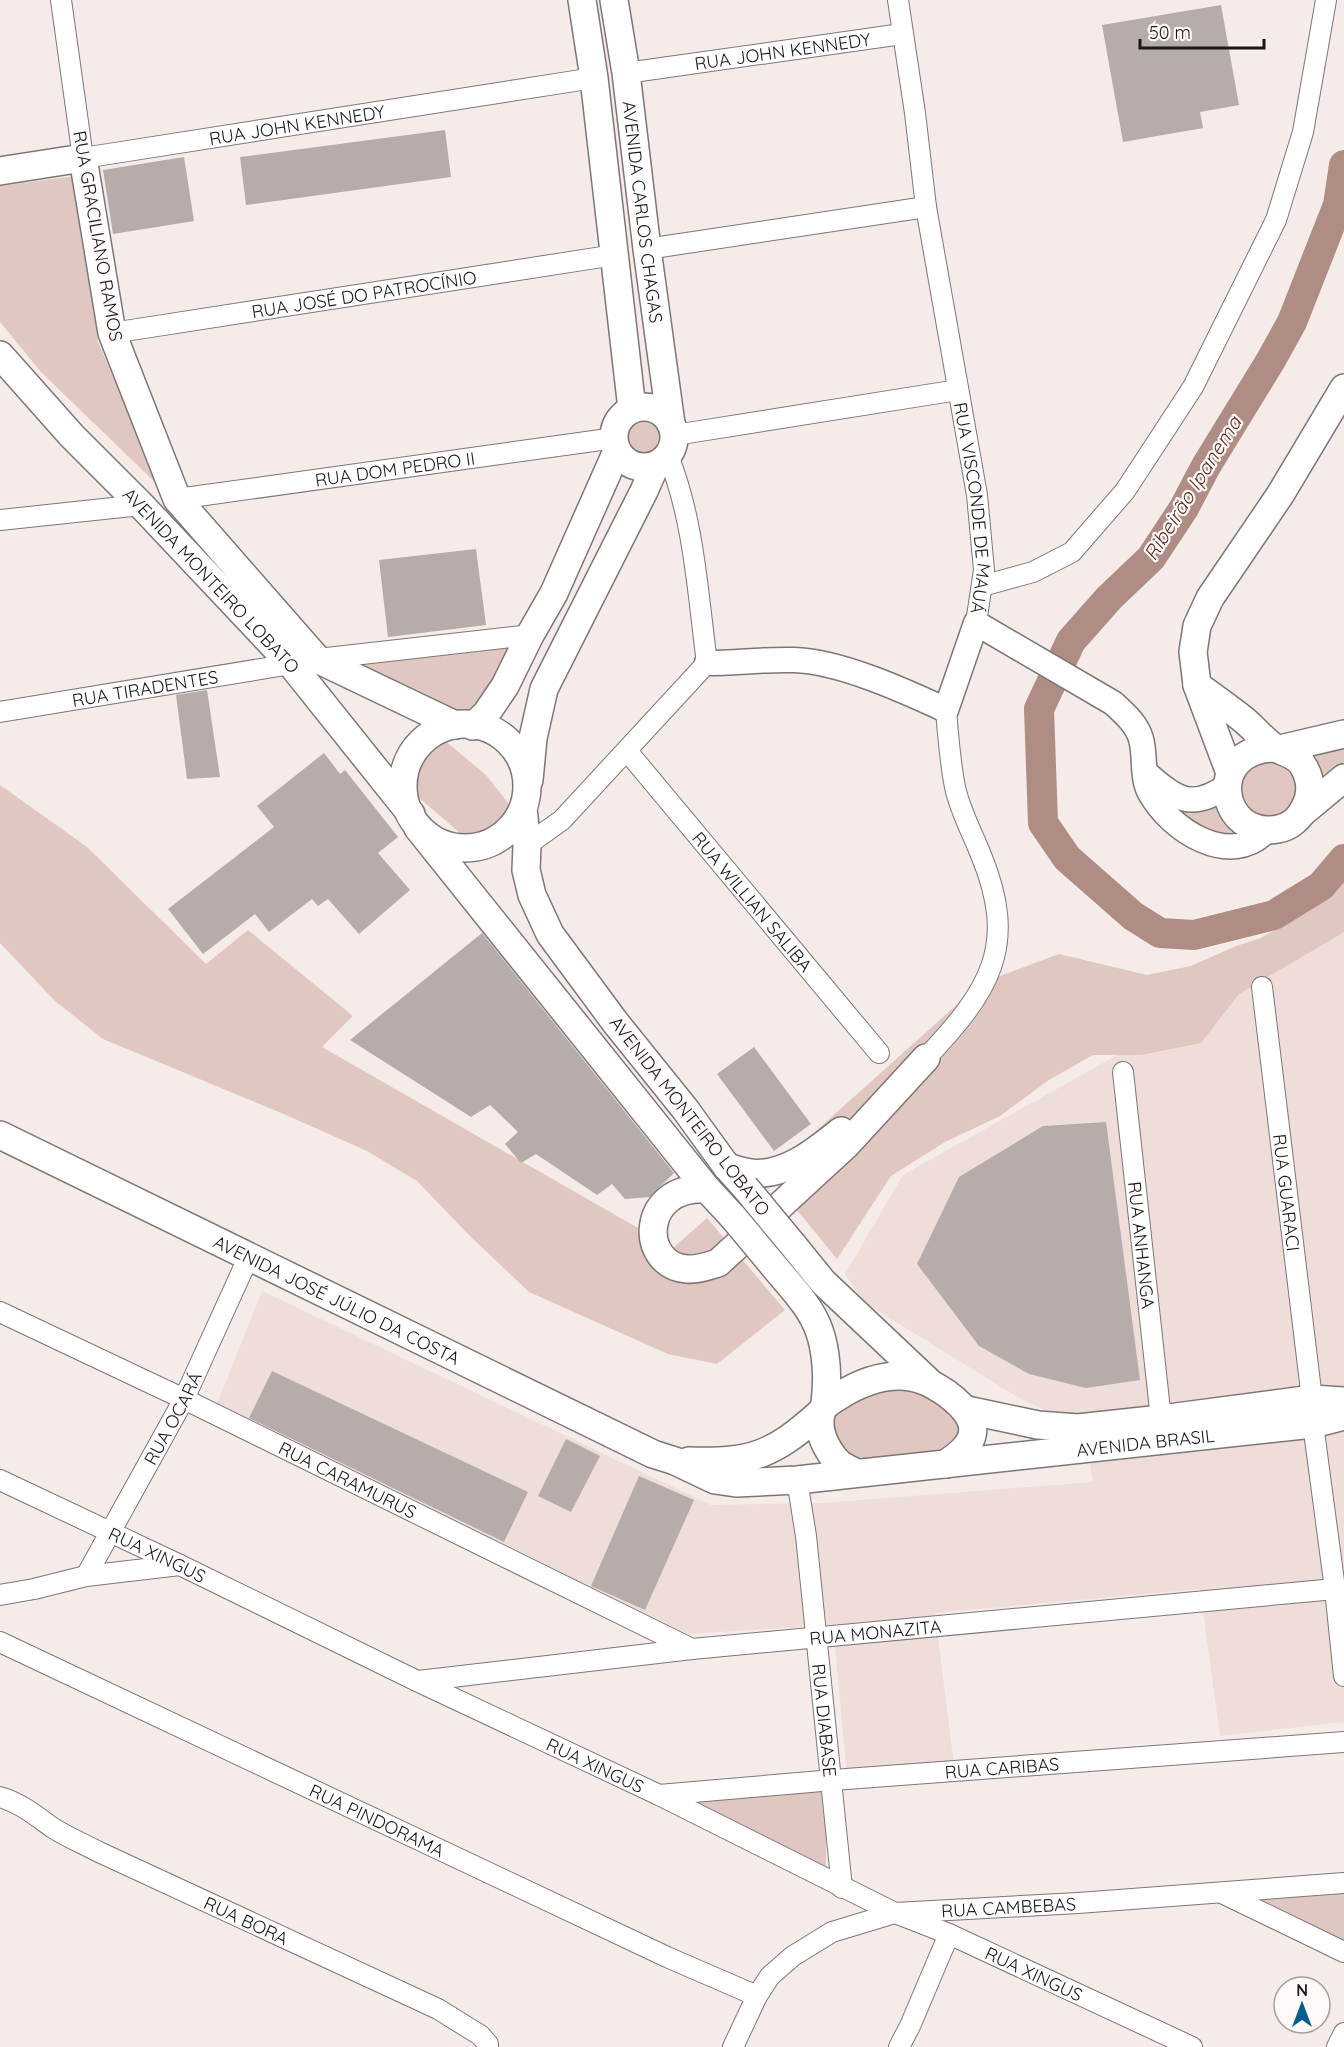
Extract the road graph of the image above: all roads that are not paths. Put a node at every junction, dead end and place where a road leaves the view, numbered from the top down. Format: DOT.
graph roads {
  1 [pos="61,0"];
  2 [pos="582,0"];
  3 [pos="614,0"];
  4 [pos="897,0"];
  5 [pos="1326,0"];
  6 [pos="902,34"];
  7 [pos="626,73"];
  8 [pos="594,78"];
  9 [pos="83,158"];
  10 [pos="0,171"];
  11 [pos="926,207"];
  12 [pos="647,249"];
  13 [pos="615,255"];
  14 [pos="112,333"];
  15 [pos="0,355"];
  16 [pos="1344,388"];
  17 [pos="958,390"];
  18 [pos="632,409"];
  19 [pos="616,444"];
  20 [pos="667,445"];
  21 [pos="177,499"];
  22 [pos="141,505"];
  23 [pos="0,520"];
  24 [pos="981,586"];
  25 [pos="976,623"];
  26 [pos="530,635"];
  27 [pos="304,662"];
  28 [pos="707,663"];
  29 [pos="1197,685"];
  30 [pos="946,710"];
  31 [pos="0,712"];
  32 [pos="464,725"];
  33 [pos="1344,734"];
  34 [pos="1277,748"];
  35 [pos="627,752"];
  36 [pos="1144,772"];
  37 [pos="1344,778"];
  38 [pos="1229,779"];
  39 [pos="526,800"];
  40 [pos="1303,812"];
  41 [pos="415,821"];
  42 [pos="1267,830"];
  43 [pos="527,845"];
  44 [pos="1262,987"];
  45 [pos="879,1053"];
  46 [pos="926,1058"];
  47 [pos="1123,1072"];
  48 [pos="0,1135"];
  49 [pos="727,1167"];
  50 [pos="707,1189"];
  51 [pos="249,1256"];
  52 [pos="0,1312"];
  53 [pos="930,1383"];
  54 [pos="184,1399"];
  55 [pos="1344,1401"];
  56 [pos="823,1408"];
  57 [pos="967,1410"];
  58 [pos="1312,1411"];
  59 [pos="1344,1416"];
  60 [pos="1161,1419"];
  61 [pos="675,1461"];
  62 [pos="946,1464"];
  63 [pos="856,1473"];
  64 [pos="0,1480"];
  65 [pos="797,1480"];
  66 [pos="111,1532"];
  67 [pos="180,1565"];
  68 [pos="86,1576"];
  69 [pos="1335,1589"];
  70 [pos="0,1595"];
  71 [pos="816,1638"];
  72 [pos="0,1642"];
  73 [pos="692,1649"];
  74 [pos="1344,1676"];
  75 [pos="417,1681"];
  76 [pos="1344,1742"];
  77 [pos="833,1780"];
  78 [pos="659,1795"];
  79 [pos="0,1797"];
  80 [pos="1344,1883"];
  81 [pos="843,1888"];
  82 [pos="1221,1892"];
  83 [pos="895,1913"];
  84 [pos="949,1934"];
  85 [pos="1344,1952"];
  86 [pos="757,1996"];
  87 [pos="1344,2032"];
  88 [pos="488,2047"];
  89 [pos="733,2047"];
  90 [pos="899,2047"];
  91 [pos="1192,2047"];
  92 [pos="1337,2047"];
  1 -- 9 [label="street, RUA GRACILIANO RAMOS"];
  2 -- 8 [label="main road, AVENIDA CARLOS CHAGAS"];
  3 -- 7 [label="main road, AVENIDA CARLOS CHAGAS"];
  4 -- 6 [label="street, RUA VISCONDE DE MAUÁ"];
  5 -- 24 [label="street"];
  6 -- 7 [label="street, RUA JOHN KENNEDY"];
  6 -- 11 [label="street, RUA VISCONDE DE MAUÁ"];
  7 -- 12 [label="main road, AVENIDA CARLOS CHAGAS"];
  8 -- 9 [label="street, RUA JOHN KENNEDY"];
  8 -- 13 [label="main road, AVENIDA CARLOS CHAGAS"];
  9 -- 10 [label="main road, RUA JOHN KENNEDY"];
  9 -- 14 [label="main road, RUA GRACILIANO RAMOS"];
  11 -- 12 [label="street"];
  11 -- 17 [label="street, RUA VISCONDE DE MAUÁ"];
  12 -- 20 [label="main road, AVENIDA CARLOS CHAGAS"];
  13 -- 14 [label="street, RUA JOSÉ DO PATROCÍNIO"];
  13 -- 18 [label="main road, AVENIDA CARLOS CHAGAS"];
  14 -- 21 [label="main road, RUA GRACILIANO RAMOS"];
  15 -- 22 [label="main road, AVENIDA MONTEIRO LOBATO"];
  16 -- 29 [label="main road"];
  17 -- 20 [label="street"];
  17 -- 24 [label="street, RUA VISCONDE DE MAUÁ"];
  18 -- 19 [label="main road"];
  18 -- 20 [label="main road"];
  19 -- 20 [label="main road"];
  19 -- 21 [label="street, RUA DOM PEDRO II"];
  19 -- 26 [label="main road"];
  20 -- 28 [label="street"];
  20 -- 39 [label="main road"];
  21 -- 27 [label="main road, AVENIDA MONTEIRO LOBATO"];
  22 -- 23 [label="street"];
  22 -- 27 [label="main road, AVENIDA MONTEIRO LOBATO"];
  24 -- 25 [label="street, RUA VISCONDE DE MAUÁ"];
  25 -- 30 [label="street, RUA VISCONDE DE MAUÁ"];
  25 -- 36 [label="street"];
  26 -- 27 [label="street, RUA TIRADENTES"];
  26 -- 32 [label="main road"];
  27 -- 31 [label="street, RUA TIRADENTES"];
  27 -- 32 [label="main road, AVENIDA MONTEIRO LOBATO"];
  27 -- 41 [label="main road, AVENIDA MONTEIRO LOBATO"];
  28 -- 30 [label="street"];
  28 -- 35 [label="street"];
  29 -- 34 [label="main road"];
  29 -- 38 [label="main road"];
  30 -- 46 [label="street, RUA VISCONDE DE MAUÁ"];
  32 -- 39 [label="main road"];
  32 -- 41 [label="main road"];
  33 -- 34 [label="main road"];
  34 -- 38 [label="main road"];
  34 -- 40 [label="main road"];
  35 -- 43 [label="street"];
  35 -- 45 [label="street, RUA WILLIAN SALIBA"];
  36 -- 38 [label="street"];
  36 -- 42 [label="street"];
  37 -- 40 [label="main road"];
  38 -- 42 [label="main road"];
  39 -- 41 [label="main road"];
  39 -- 43 [label="main road, AVENIDA MONTEIRO LOBATO"];
  40 -- 42 [label="main road"];
  41 -- 50 [label="main road, AVENIDA MONTEIRO LOBATO"];
  43 -- 49 [label="main road, AVENIDA MONTEIRO LOBATO"];
  44 -- 58 [label="street, RUA GUARACI"];
  46 -- 49 [label="main road"];
  46 -- 50 [label="main road"];
  47 -- 60 [label="street, RUA ANHANGA"];
  48 -- 51 [label="main road, AVENIDA JOSÉ JÚLIO DA COSTA"];
  49 -- 53 [label="main road, AVENIDA MONTEIRO LOBATO, bridge"];
  50 -- 56 [label="main road, AVENIDA MONTEIRO LOBATO, bridge"];
  51 -- 54 [label="street, RUA OCARÁ"];
  51 -- 61 [label="main road, AVENIDA JOSÉ JÚLIO DA COSTA"];
  52 -- 54 [label="street, RUA CARAMURUS"];
  53 -- 56 [label="main road"];
  53 -- 57 [label="main road"];
  54 -- 66 [label="street, RUA OCARÁ"];
  54 -- 73 [label="street, RUA CARAMURUS"];
  55 -- 58 [label="main road, AVENIDA BRASIL"];
  56 -- 61 [label="main road, AVENIDA JOSÉ JÚLIO DA COSTA"];
  56 -- 63 [label="main road"];
  57 -- 60 [label="main road, AVENIDA BRASIL"];
  57 -- 62 [label="main road"];
  58 -- 59 [label="main road, AVENIDA BRASIL"];
  58 -- 60 [label="main road, AVENIDA BRASIL"];
  58 -- 62 [label="main road, AVENIDA BRASIL"];
  58 -- 69 [label="street, RUA GUARACI"];
  61 -- 65 [label="main road, AVENIDA JOSÉ JÚLIO DA COSTA"];
  62 -- 63 [label="main road, AVENIDA JOSÉ JÚLIO DA COSTA"];
  63 -- 65 [label="main road, AVENIDA JOSÉ JÚLIO DA COSTA"];
  64 -- 66 [label="street, RUA XINGUS"];
  65 -- 71 [label="street, RUA DIABASE"];
  66 -- 67 [label="street, RUA XINGUS"];
  66 -- 68 [label="street, RUA OCARÁ"];
  67 -- 68 [label="street"];
  67 -- 75 [label="street, RUA XINGUS"];
  68 -- 70 [label="street"];
  69 -- 71 [label="street, RUA MONAZITA"];
  69 -- 74 [label="street, RUA GUARACI"];
  71 -- 73 [label="street, RUA MONAZITA"];
  71 -- 77 [label="street, RUA DIABASE"];
  72 -- 86 [label="street, RUA PINDORAMA"];
  73 -- 75 [label="street, RUA MONAZITA"];
  75 -- 78 [label="street, RUA XINGUS"];
  76 -- 77 [label="street, RUA CARIBAS"];
  77 -- 78 [label="street, RUA CARIBAS"];
  77 -- 81 [label="street, RUA DIABASE"];
  78 -- 81 [label="street, RUA XINGUS"];
  79 -- 88 [label="street, RUA BORA"];
  80 -- 82 [label="street, RUA CAMBEBAS"];
  81 -- 83 [label="street, RUA XINGUS"];
  82 -- 83 [label="street, RUA CAMBEBAS"];
  82 -- 85 [label="street"];
  83 -- 84 [label="street, RUA XINGUS"];
  83 -- 86 [label="street, RUA CAMBEBAS"];
  84 -- 90 [label="street, RUA CAMBEBAS"];
  84 -- 91 [label="street, RUA XINGUS"];
  86 -- 89 [label="street, RUA CAMBEBAS"];
  87 -- 92 [label="street"];
}
